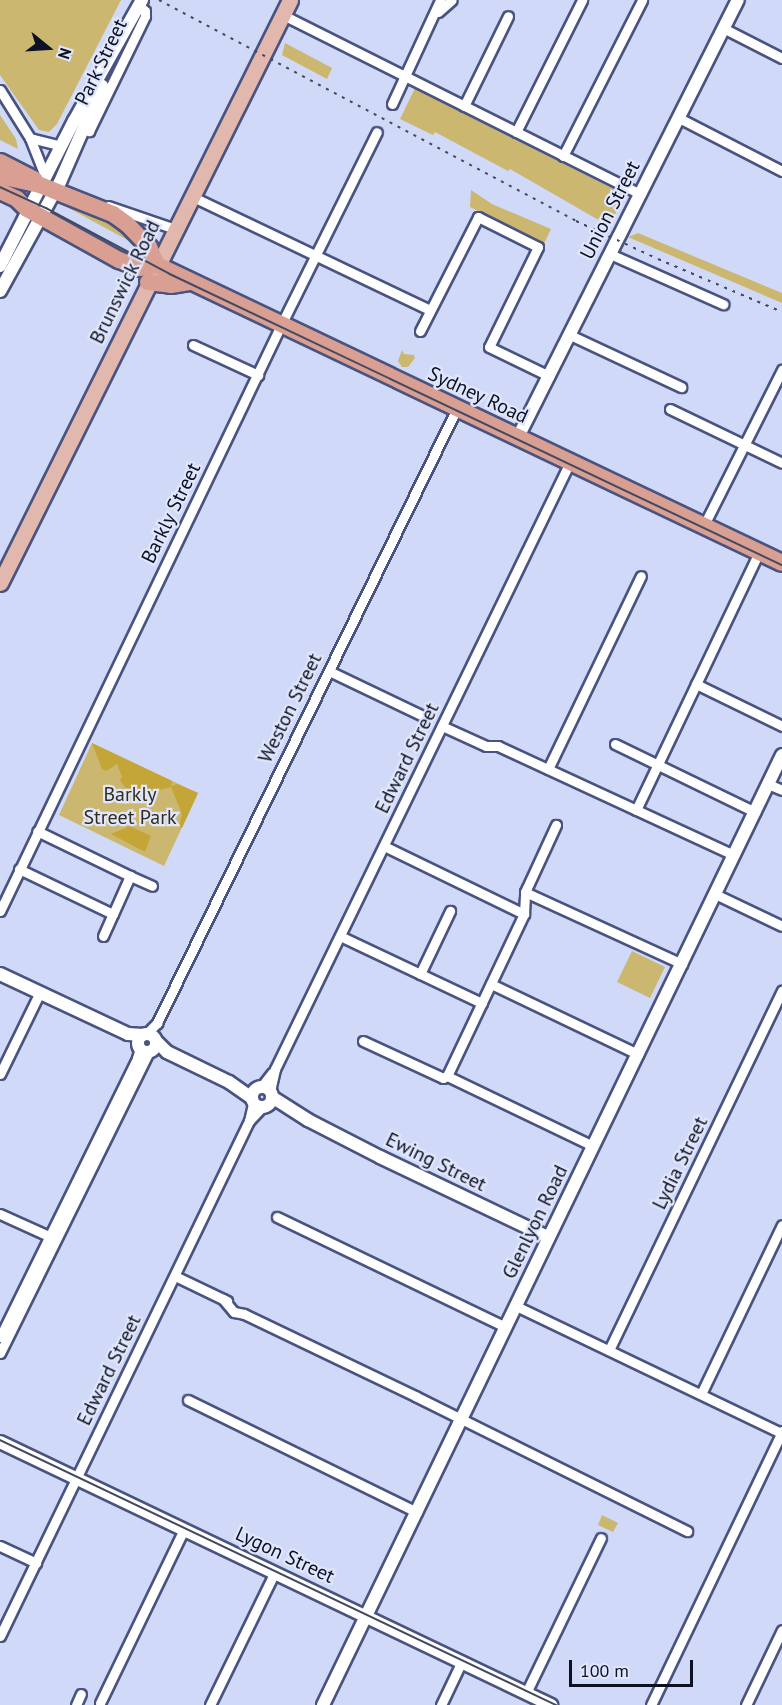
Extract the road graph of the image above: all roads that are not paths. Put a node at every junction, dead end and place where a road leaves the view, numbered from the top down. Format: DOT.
graph roads {
  1 [pos="290,0"];
  2 [pos="441,0"];
  3 [pos="452,0"];
  4 [pos="582,0"];
  5 [pos="642,0"];
  6 [pos="738,0"];
  7 [pos="141,3"];
  8 [pos="283,15"];
  9 [pos="508,16"];
  10 [pos="434,20"];
  11 [pos="723,28"];
  12 [pos="121,40"];
  13 [pos="782,58"];
  14 [pos="406,76"];
  15 [pos="0,90"];
  16 [pos="392,104"];
  17 [pos="464,106"];
  18 [pos="677,117"];
  19 [pos="83,128"];
  20 [pos="377,132"];
  21 [pos="516,132"];
  22 [pos="30,138"];
  23 [pos="61,146"];
  24 [pos="563,156"];
  25 [pos="0,162"];
  26 [pos="782,171"];
  27 [pos="0,176"];
  28 [pos="47,184"];
  29 [pos="0,191"];
  30 [pos="640,194"];
  31 [pos="191,196"];
  32 [pos="0,203"];
  33 [pos="90,204"];
  34 [pos="34,213"];
  35 [pos="175,229"];
  36 [pos="610,254"];
  37 [pos="315,256"];
  38 [pos="157,265"];
  39 [pos="0,266"];
  40 [pos="148,282"];
  41 [pos="192,282"];
  42 [pos="2,283"];
  43 [pos="723,304"];
  44 [pos="430,310"];
  45 [pos="282,326"];
  46 [pos="420,331"];
  47 [pos="570,335"];
  48 [pos="193,345"];
  49 [pos="782,370"];
  50 [pos="258,375"];
  51 [pos="549,376"];
  52 [pos="681,387"];
  53 [pos="457,408"];
  54 [pos="670,409"];
  55 [pos="518,437"];
  56 [pos="743,446"];
  57 [pos="570,462"];
  58 [pos="782,464"];
  59 [pos="704,525"];
  60 [pos="759,552"];
  61 [pos="782,563"];
  62 [pos="641,576"];
  63 [pos="0,583"];
  64 [pos="329,671"];
  65 [pos="696,684"];
  66 [pos="425,717"];
  67 [pos="442,726"];
  68 [pos="782,726"];
  69 [pos="615,744"];
  70 [pos="782,755"];
  71 [pos="657,765"];
  72 [pos="548,769"];
  73 [pos="768,784"];
  74 [pos="782,790"];
  75 [pos="636,810"];
  76 [pos="755,812"];
  77 [pos="556,825"];
  78 [pos="37,831"];
  79 [pos="384,846"];
  80 [pos="734,855"];
  81 [pos="19,869"];
  82 [pos="130,876"];
  83 [pos="152,886"];
  84 [pos="525,892"];
  85 [pos="715,894"];
  86 [pos="0,911"];
  87 [pos="450,911"];
  88 [pos="113,914"];
  89 [pos="524,914"];
  90 [pos="782,927"];
  91 [pos="103,936"];
  92 [pos="340,936"];
  93 [pos="682,964"];
  94 [pos="0,974"];
  95 [pos="420,974"];
  96 [pos="491,984"];
  97 [pos="782,990"];
  98 [pos="40,992"];
  99 [pos="482,1003"];
  100 [pos="363,1041"];
  101 [pos="147,1043"];
  102 [pos="638,1054"];
  103 [pos="0,1074"];
  104 [pos="447,1076"];
  105 [pos="262,1097"];
  106 [pos="593,1146"];
  107 [pos="0,1214"];
  108 [pos="277,1217"];
  109 [pos="782,1225"];
  110 [pos="548,1237"];
  111 [pos="52,1238"];
  112 [pos="175,1276"];
  113 [pos="516,1306"];
  114 [pos="11,1323"];
  115 [pos="506,1327"];
  116 [pos="0,1337"];
  117 [pos="609,1350"];
  118 [pos="0,1353"];
  119 [pos="701,1394"];
  120 [pos="188,1400"];
  121 [pos="461,1420"];
  122 [pos="782,1432"];
  123 [pos="0,1442"];
  124 [pos="779,1447"];
  125 [pos="76,1478"];
  126 [pos="417,1512"];
  127 [pos="184,1529"];
  128 [pos="687,1531"];
  129 [pos="601,1538"];
  130 [pos="0,1546"];
  131 [pos="36,1563"];
  132 [pos="275,1572"];
  133 [pos="367,1615"];
  134 [pos="782,1630"];
  135 [pos="0,1636"];
  136 [pos="462,1661"];
  137 [pos="526,1693"];
  138 [pos="81,1694"];
  139 [pos="100,1703"];
  140 [pos="76,1705"];
  141 [pos="210,1705"];
  142 [pos="323,1705"];
  143 [pos="441,1705"];
  144 [pos="551,1705"];
  145 [pos="651,1705"];
  146 [pos="746,1705"];
  1 -- 8 [label="main road, Brunswick Road"];
  2 -- 10 [label="street"];
  3 -- 10 [label="street"];
  4 -- 21 [label="street"];
  5 -- 24 [label="street"];
  6 -- 11 [label="street, Union Street"];
  7 -- 12 [label="street, Park Street"];
  7 -- 19 [label="street, Park Street"];
  8 -- 14 [label="street"];
  8 -- 31 [label="main road, Brunswick Road"];
  9 -- 17 [label="street"];
  10 -- 14 [label="street"];
  11 -- 13 [label="street"];
  11 -- 18 [label="street, Union Street"];
  12 -- 19 [label="street, Park Street"];
  12 -- 23 [label="street, Park Street"];
  14 -- 16 [label="street"];
  14 -- 17 [label="street"];
  15 -- 22 [label="street"];
  17 -- 21 [label="street"];
  18 -- 26 [label="street"];
  18 -- 30 [label="street, Union Street"];
  19 -- 28 [label="street, Park Street"];
  20 -- 37 [label="street, Barkly Street"];
  21 -- 24 [label="street"];
  22 -- 23 [label="street"];
  22 -- 28 [label="street"];
  23 -- 28 [label="street, Park Street"];
  24 -- 30 [label="street"];
  25 -- 28 [label="highway"];
  27 -- 28 [label="highway"];
  28 -- 33 [label="highway"];
  28 -- 34 [label="street, Park Street"];
  29 -- 34 [label="highway"];
  30 -- 36 [label="street, Union Street"];
  31 -- 35 [label="main road, Brunswick Road"];
  31 -- 37 [label="street"];
  32 -- 34 [label="highway"];
  33 -- 35 [label="street"];
  33 -- 38 [label="highway"];
  34 -- 38 [label="highway"];
  34 -- 39 [label="street, Park Street"];
  34 -- 42 [label="street, Park Street"];
  35 -- 38 [label="main road, Brunswick Road"];
  36 -- 43 [label="street"];
  36 -- 47 [label="street, Union Street"];
  37 -- 44 [label="street"];
  37 -- 45 [label="street, Barkly Street"];
  38 -- 40 [label="main road, Brunswick Road"];
  38 -- 41 [label="highway, Sydney Road"];
  40 -- 41 [label="highway"];
  40 -- 63 [label="main road, Brunswick Road"];
  41 -- 45 [label="highway, Sydney Road"];
  44 -- 46 [label="street"];
  44 -- 51 [label="street"];
  45 -- 50 [label="street, Barkly Street"];
  45 -- 53 [label="highway, Sydney Road"];
  47 -- 51 [label="street, Union Street"];
  47 -- 52 [label="street"];
  48 -- 50 [label="street"];
  49 -- 56 [label="street"];
  50 -- 78 [label="street, Barkly Street"];
  51 -- 55 [label="street, Union Street"];
  53 -- 55 [label="highway, Sydney Road"];
  53 -- 64 [label="street, Weston Street"];
  54 -- 56 [label="street"];
  55 -- 57 [label="highway, Sydney Road"];
  56 -- 58 [label="street"];
  56 -- 59 [label="street"];
  57 -- 59 [label="highway, Sydney Road"];
  57 -- 67 [label="street, Edward Street"];
  59 -- 60 [label="highway, Sydney Road"];
  60 -- 61 [label="highway, Sydney Road"];
  60 -- 65 [label="street"];
  62 -- 72 [label="street"];
  64 -- 66 [label="street"];
  64 -- 101 [label="street, Weston Street"];
  65 -- 68 [label="street"];
  65 -- 71 [label="street"];
  67 -- 72 [label="street"];
  67 -- 79 [label="street, Edward Street"];
  69 -- 71 [label="street"];
  70 -- 73 [label="street, Glenlyon Road"];
  71 -- 75 [label="street"];
  71 -- 76 [label="street"];
  72 -- 75 [label="street"];
  73 -- 74 [label="street"];
  73 -- 76 [label="street, Glenlyon Road"];
  75 -- 80 [label="street"];
  76 -- 80 [label="street, Glenlyon Road"];
  77 -- 84 [label="street"];
  78 -- 81 [label="street, Barkly Street"];
  78 -- 82 [label="street"];
  79 -- 89 [label="street"];
  79 -- 92 [label="street, Edward Street"];
  80 -- 85 [label="street, Glenlyon Road"];
  81 -- 86 [label="street, Barkly Street"];
  81 -- 88 [label="street"];
  82 -- 83 [label="street"];
  82 -- 88 [label="street"];
  84 -- 89 [label="street"];
  84 -- 93 [label="street"];
  85 -- 90 [label="street"];
  85 -- 93 [label="street, Glenlyon Road"];
  87 -- 95 [label="street"];
  88 -- 91 [label="street"];
  89 -- 96 [label="street"];
  92 -- 95 [label="street"];
  92 -- 105 [label="street, Edward Street"];
  93 -- 102 [label="street, Glenlyon Road"];
  94 -- 98 [label="street, Ewing Street"];
  95 -- 99 [label="street"];
  96 -- 99 [label="street"];
  96 -- 102 [label="street"];
  97 -- 117 [label="street, Lydia Street"];
  98 -- 101 [label="street, Ewing Street"];
  98 -- 103 [label="street"];
  99 -- 104 [label="street"];
  100 -- 104 [label="street"];
  101 -- 105 [label="street, Ewing Street"];
  101 -- 111 [label="street, Weston Street"];
  102 -- 106 [label="street, Glenlyon Road"];
  104 -- 106 [label="street"];
  105 -- 110 [label="street, Ewing Street"];
  105 -- 112 [label="street, Edward Street"];
  106 -- 110 [label="street, Glenlyon Road"];
  107 -- 111 [label="street"];
  108 -- 115 [label="street"];
  109 -- 119 [label="street"];
  110 -- 113 [label="street, Glenlyon Road"];
  111 -- 114 [label="street, Weston Street"];
  112 -- 121 [label="street"];
  112 -- 125 [label="street, Edward Street"];
  113 -- 115 [label="street, Glenlyon Road"];
  113 -- 117 [label="street"];
  114 -- 116 [label="street, Weston Street"];
  114 -- 118 [label="street, Weston Street"];
  115 -- 121 [label="street, Glenlyon Road"];
  117 -- 119 [label="street"];
  119 -- 122 [label="street"];
  120 -- 126 [label="street"];
  121 -- 126 [label="street, Glenlyon Road"];
  121 -- 128 [label="street"];
  122 -- 124 [label="street"];
  123 -- 125 [label="street, Lygon Street"];
  124 -- 145 [label="street"];
  125 -- 127 [label="street, Lygon Street"];
  125 -- 131 [label="street, Edward Street"];
  126 -- 133 [label="street, Glenlyon Road"];
  127 -- 132 [label="street, Lygon Street"];
  127 -- 139 [label="street"];
  129 -- 137 [label="street"];
  130 -- 131 [label="street"];
  131 -- 135 [label="street, Edward Street"];
  132 -- 133 [label="street, Lygon Street"];
  132 -- 141 [label="street"];
  133 -- 136 [label="street, Lygon Street"];
  133 -- 142 [label="street, Glenlyon Road"];
  134 -- 146 [label="street"];
  136 -- 137 [label="street, Lygon Street"];
  136 -- 143 [label="street"];
  137 -- 144 [label="street, Lygon Street"];
  138 -- 140 [label="street"];
}
